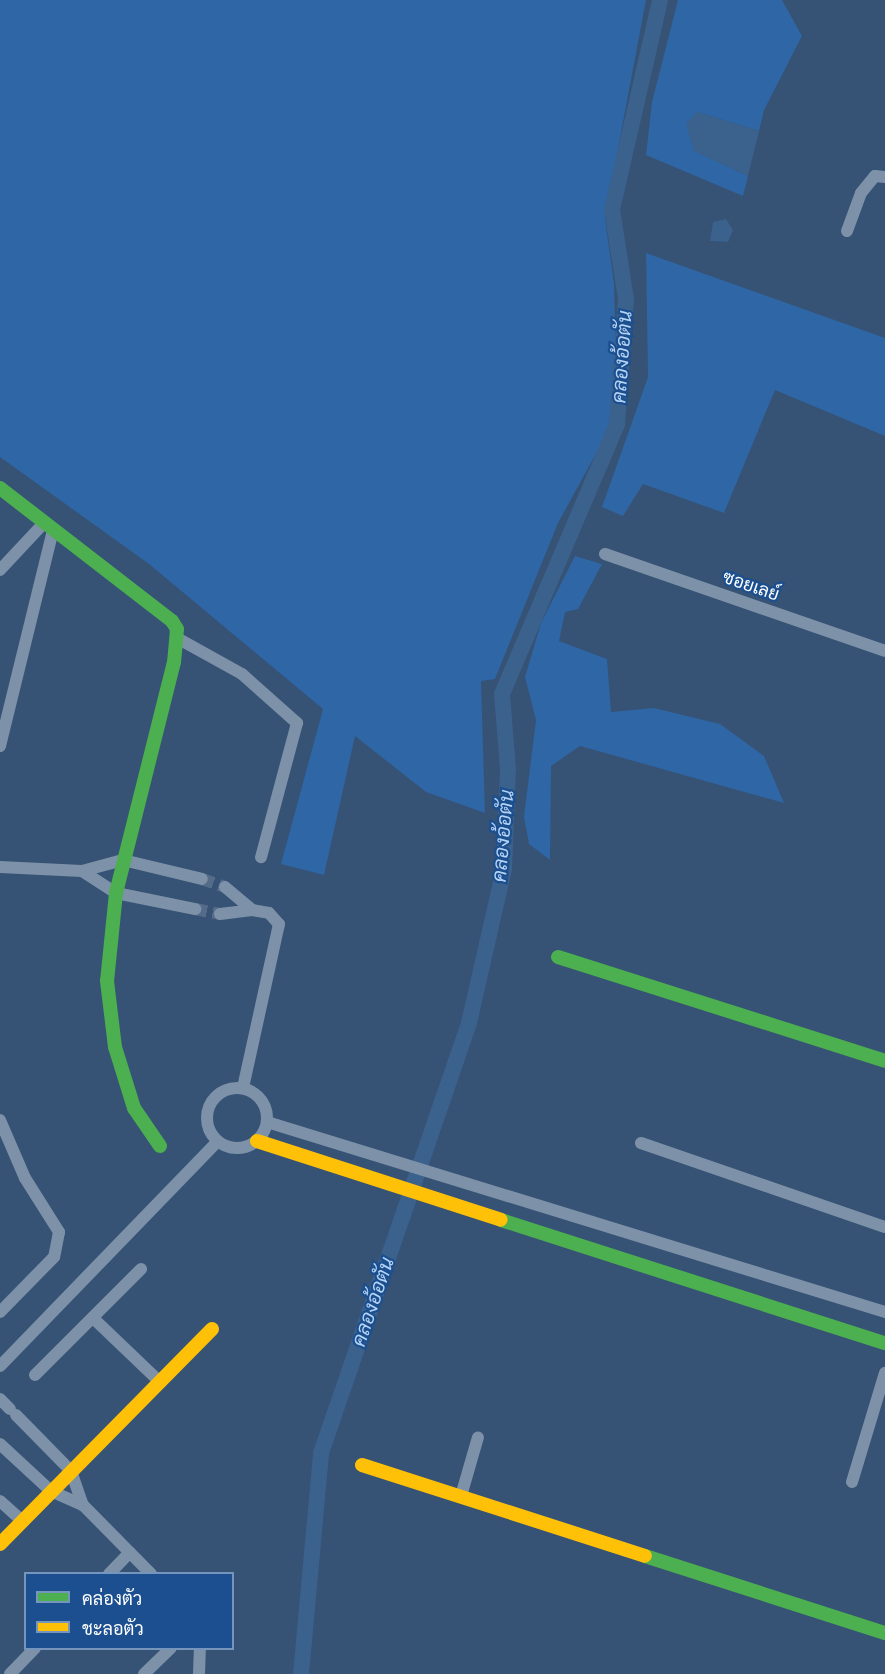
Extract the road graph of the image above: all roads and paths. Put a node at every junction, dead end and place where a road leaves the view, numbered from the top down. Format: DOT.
graph roads {
  1 [pos="885,177"];
  2 [pos="847,231"];
  3 [pos="0,488"];
  4 [pos="48,527"];
  5 [pos="605,554"];
  6 [pos="0,570"];
  7 [pos="177,638"];
  8 [pos="885,651"];
  9 [pos="0,746"];
  10 [pos="261,857"];
  11 [pos="123,860"];
  12 [pos="0,867"];
  13 [pos="82,872"];
  14 [pos="202,879"];
  15 [pos="225,886"];
  16 [pos="116,893"];
  17 [pos="195,909"];
  18 [pos="252,910"];
  19 [pos="220,914"];
  20 [pos="558,957"];
  21 [pos="885,1061"];
  22 [pos="243,1088"];
  23 [pos="267,1122"];
  24 [pos="1,1127"];
  25 [pos="257,1141"];
  26 [pos="217,1142"];
  27 [pos="641,1143"];
  28 [pos="160,1146"];
  29 [pos="885,1227"];
  30 [pos="141,1269"];
  31 [pos="0,1312"];
  32 [pos="885,1312"];
  33 [pos="93,1318"];
  34 [pos="212,1329"];
  35 [pos="885,1343"];
  36 [pos="0,1366"];
  37 [pos="885,1373"];
  38 [pos="35,1375"];
  39 [pos="160,1382"];
  40 [pos="0,1399"];
  41 [pos="478,1437"];
  42 [pos="0,1444"];
  43 [pos="362,1465"];
  44 [pos="71,1471"];
  45 [pos="852,1482"];
  46 [pos="51,1491"];
  47 [pos="461,1496"];
  48 [pos="0,1501"];
  49 [pos="83,1505"];
  50 [pos="22,1521"];
  51 [pos="0,1544"];
  52 [pos="130,1552"];
  53 [pos="111,1572"];
  54 [pos="149,1572"];
  55 [pos="885,1633"];
  56 [pos="33,1650"];
  57 [pos="169,1650"];
  58 [pos="200,1650"];
  59 [pos="10,1674"];
  60 [pos="144,1674"];
  61 [pos="199,1674"];
  1 -- 2 [label="street"];
  3 -- 4 [label="street"];
  4 -- 6 [label="street"];
  4 -- 7 [label="street"];
  4 -- 9 [label="street"];
  5 -- 8 [label="street, ซอยเลย์"];
  7 -- 10 [label="street"];
  7 -- 11 [label="street"];
  11 -- 13 [label="street"];
  11 -- 14 [label="street"];
  11 -- 16 [label="street"];
  12 -- 13 [label="street"];
  13 -- 16 [label="street"];
  15 -- 18 [label="street"];
  16 -- 17 [label="street"];
  16 -- 28 [label="street"];
  18 -- 19 [label="street"];
  18 -- 22 [label="street"];
  20 -- 21 [label="street"];
  22 -- 23 [label="street"];
  22 -- 26 [label="street"];
  23 -- 25 [label="street"];
  23 -- 32 [label="street"];
  24 -- 31 [label="street"];
  25 -- 26 [label="street"];
  25 -- 35 [label="street"];
  26 -- 36 [label="street"];
  27 -- 29 [label="street"];
  30 -- 33 [label="street"];
  33 -- 38 [label="street"];
  33 -- 39 [label="street"];
  34 -- 39 [label="street"];
  37 -- 45 [label="street"];
  39 -- 44 [label="street"];
  40 -- 44 [label="street"];
  41 -- 47 [label="street"];
  42 -- 46 [label="street"];
  43 -- 47 [label="street"];
  44 -- 46 [label="street"];
  44 -- 49 [label="street"];
  46 -- 49 [label="street"];
  46 -- 50 [label="street"];
  47 -- 55 [label="street"];
  48 -- 50 [label="street"];
  49 -- 52 [label="street"];
  50 -- 51 [label="street"];
  52 -- 53 [label="street"];
  52 -- 54 [label="street"];
  56 -- 59 [label="street"];
  57 -- 60 [label="street"];
  58 -- 61 [label="street"];
}
